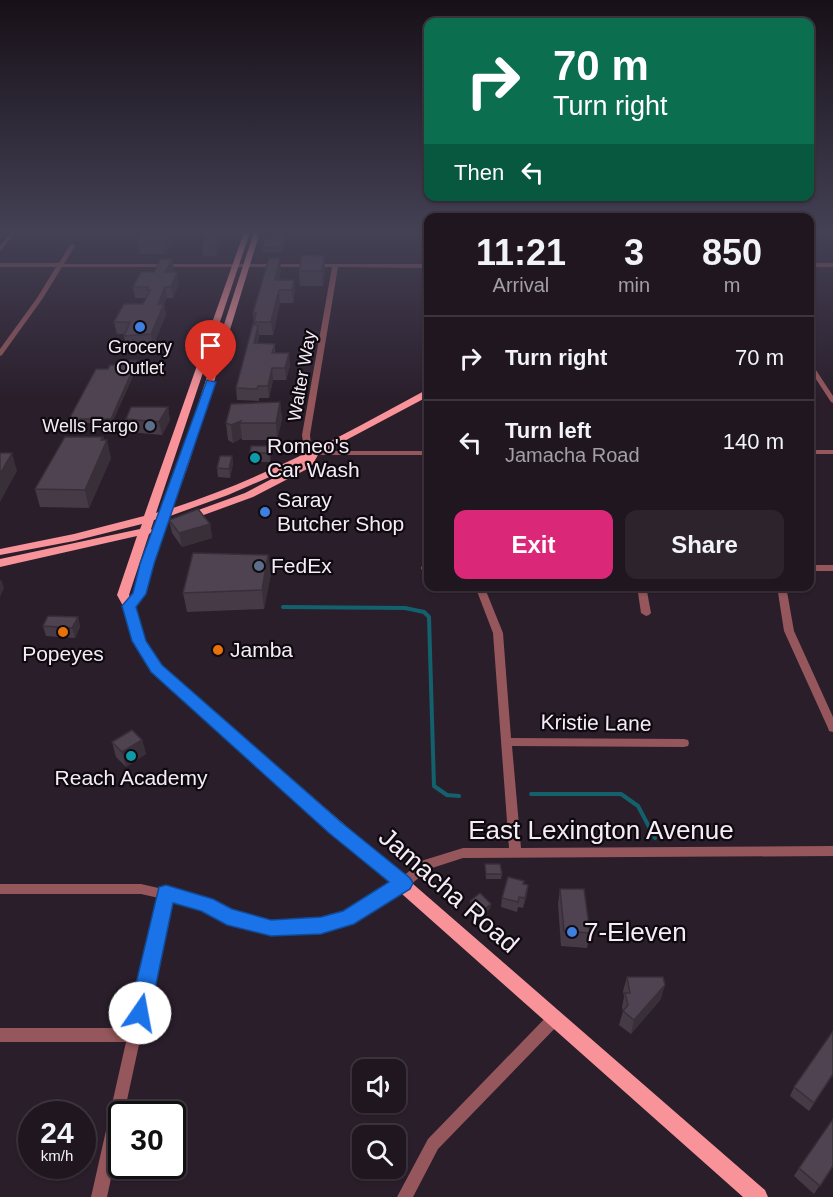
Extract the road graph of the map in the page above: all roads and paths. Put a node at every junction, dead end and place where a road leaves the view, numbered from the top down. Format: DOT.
graph roads {
  1 [pos="46,288"];
  2 [pos="228,288"];
  3 [pos="240,288"];
  4 [pos="331,288"];
  5 [pos="221,307"];
  6 [pos="231,316"];
  7 [pos="0,354"];
  8 [pos="206,357"];
  9 [pos="217,363"];
  10 [pos="814,371"];
  11 [pos="197,382"];
  12 [pos="206,394"];
  13 [pos="191,395"];
  14 [pos="424,395"];
  15 [pos="833,400"];
  16 [pos="201,408"];
  17 [pos="814,452"];
  18 [pos="833,452"];
  19 [pos="314,453"];
  20 [pos="424,453"];
  21 [pos="172,493"];
  22 [pos="154,499"];
  23 [pos="201,502"];
  24 [pos="166,513"];
  25 [pos="147,519"];
  26 [pos="161,526"];
  27 [pos="143,532"];
  28 [pos="90,534"];
  29 [pos="110,540"];
  30 [pos="0,552"];
  31 [pos="136,552"];
  32 [pos="0,563"];
  33 [pos="814,568"];
  34 [pos="833,568"];
  35 [pos="481,591"];
  36 [pos="642,591"];
  37 [pos="782,591"];
  38 [pos="129,606"];
  39 [pos="646,613"];
  40 [pos="833,728"];
  41 [pos="507,742"];
  42 [pos="684,743"];
  43 [pos="515,851"];
  44 [pos="833,852"];
  45 [pos="404,883"];
  46 [pos="0,889"];
  47 [pos="166,893"];
  48 [pos="555,1018"];
  49 [pos="0,1035"];
  50 [pos="135,1035"];
  51 [pos="99,1197"];
  52 [pos="405,1197"];
  53 [pos="758,1197"];
  1 -- 7 [label="street"];
  2 -- 5 [label="main road, Jamacha Road"];
  3 -- 6 [label="main road"];
  4 -- 19 [label="street, Walter Way"];
  5 -- 6 [label="main road"];
  5 -- 8 [label="main road, Jamacha Road"];
  6 -- 9 [label="main road"];
  8 -- 9 [label="main road"];
  8 -- 11 [label="main road, Jamacha Road"];
  9 -- 12 [label="main road"];
  10 -- 15 [label="street"];
  11 -- 12 [label="main road"];
  11 -- 13 [label="main road, Jamacha Road"];
  12 -- 16 [label="main road"];
  13 -- 16 [label="main road"];
  13 -- 22 [label="main road, Jamacha Road"];
  14 -- 19 [label="main road"];
  16 -- 21 [label="main road"];
  17 -- 18 [label="street"];
  19 -- 20 [label="street"];
  19 -- 23 [label="main road"];
  19 -- 26 [label="main road"];
  21 -- 23 [label="main road"];
  21 -- 24 [label="main road"];
  22 -- 25 [label="main road, Jamacha Road"];
  22 -- 28 [label="main road"];
  23 -- 24 [label="main road"];
  24 -- 25 [label="main road"];
  24 -- 26 [label="main road"];
  25 -- 27 [label="main road, Jamacha Road"];
  25 -- 28 [label="main road"];
  26 -- 27 [label="main road"];
  26 -- 38 [label="main road"];
  27 -- 29 [label="main road"];
  27 -- 31 [label="main road, Jamacha Road"];
  28 -- 30 [label="main road"];
  29 -- 31 [label="main road"];
  29 -- 32 [label="main road"];
  31 -- 38 [label="main road, Jamacha Road"];
  33 -- 34 [label="street"];
  35 -- 41 [label="street"];
  36 -- 39 [label="street"];
  37 -- 40 [label="street"];
  38 -- 45 [label="main road, Jamacha Road"];
  41 -- 42 [label="street, Kristie Lane"];
  41 -- 43 [label="street"];
  43 -- 44 [label="street, East Lexington Avenue"];
  43 -- 45 [label="street, East Lexington Avenue"];
  45 -- 47 [label="street, East Lexington Avenue"];
  45 -- 48 [label="main road, Jamacha Road"];
  46 -- 47 [label="street, East Lexington Avenue"];
  47 -- 50 [label="street"];
  48 -- 52 [label="street"];
  48 -- 53 [label="main road, Jamacha Road"];
  49 -- 50 [label="street"];
  50 -- 51 [label="street"];
}
